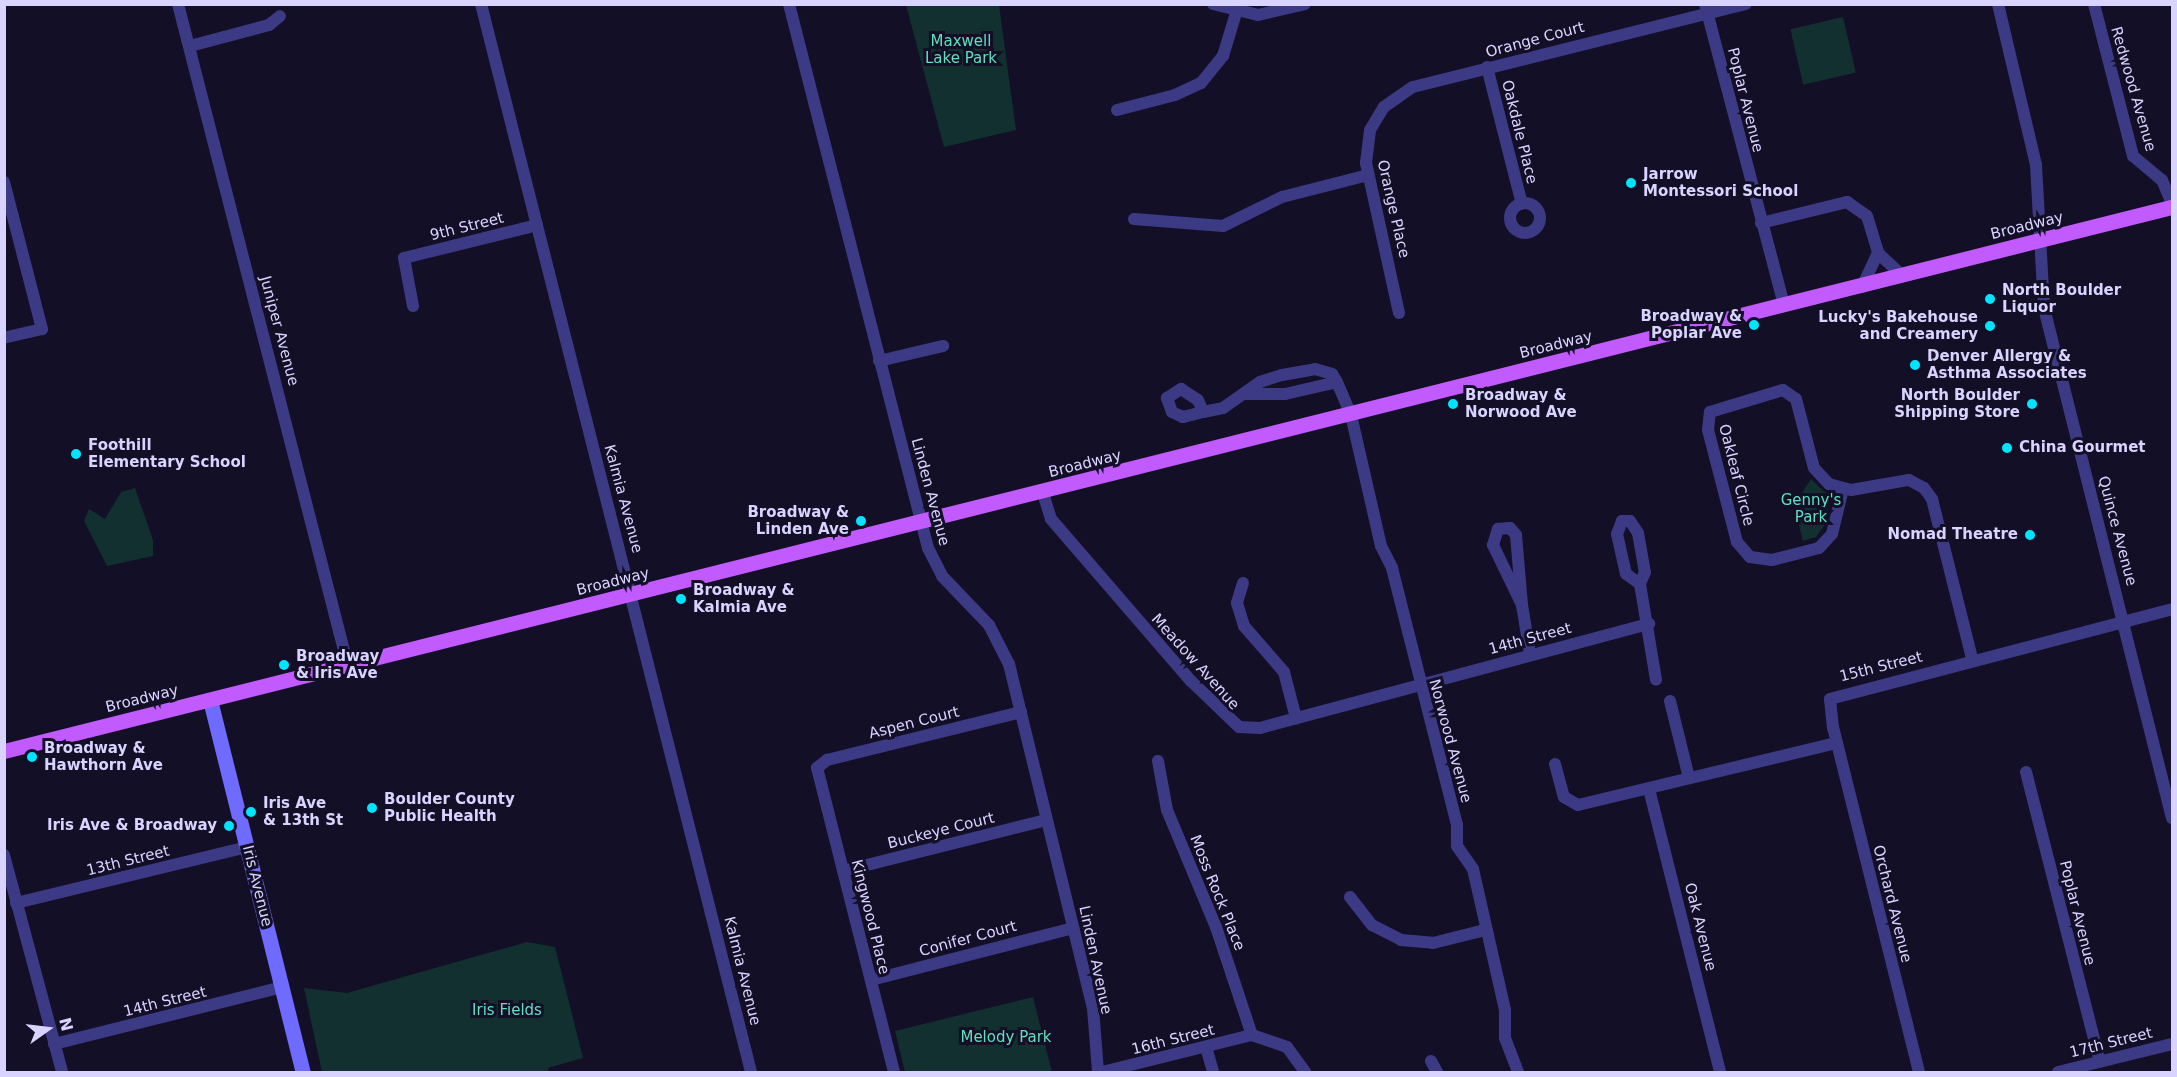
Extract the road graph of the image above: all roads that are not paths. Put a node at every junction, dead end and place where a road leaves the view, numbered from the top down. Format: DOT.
graph roads {
  1 [pos="178,4"];
  2 [pos="481,4"];
  3 [pos="789,4"];
  4 [pos="1213,4"];
  5 [pos="1305,4"];
  6 [pos="1746,4"];
  7 [pos="1998,4"];
  8 [pos="2094,4"];
  9 [pos="1707,10"];
  10 [pos="1236,13"];
  11 [pos="280,16"];
  12 [pos="190,46"];
  13 [pos="1487,67"];
  14 [pos="1117,110"];
  15 [pos="1378,114"];
  16 [pos="1368,175"];
  17 [pos="4,182"];
  18 [pos="1522,204"];
  19 [pos="2172,205"];
  20 [pos="1134,219"];
  21 [pos="1761,223"];
  22 [pos="537,225"];
  23 [pos="2039,242"];
  24 [pos="1878,253"];
  25 [pos="1903,276"];
  26 [pos="1862,287"];
  27 [pos="413,306"];
  28 [pos="1784,306"];
  29 [pos="1399,312"];
  30 [pos="4,338"];
  31 [pos="943,346"];
  32 [pos="879,361"];
  33 [pos="1336,382"];
  34 [pos="1244,394"];
  35 [pos="1203,412"];
  36 [pos="1351,415"];
  37 [pos="1843,489"];
  38 [pos="1043,493"];
  39 [pos="922,522"];
  40 [pos="1243,583"];
  41 [pos="1640,584"];
  42 [pos="634,595"];
  43 [pos="1522,605"];
  44 [pos="2172,609"];
  45 [pos="2125,622"];
  46 [pos="1649,624"];
  47 [pos="1530,654"];
  48 [pos="1972,658"];
  49 [pos="348,666"];
  50 [pos="1656,680"];
  51 [pos="1420,685"];
  52 [pos="210,700"];
  53 [pos="1670,701"];
  54 [pos="1021,712"];
  55 [pos="1296,718"];
  56 [pos="1837,743"];
  57 [pos="4,751"];
  58 [pos="1158,761"];
  59 [pos="1555,764"];
  60 [pos="817,768"];
  61 [pos="2026,772"];
  62 [pos="1689,778"];
  63 [pos="1649,789"];
  64 [pos="2172,818"];
  65 [pos="1046,820"];
  66 [pos="247,847"];
  67 [pos="4,855"];
  68 [pos="843,871"];
  69 [pos="1350,897"];
  70 [pos="16,903"];
  71 [pos="1073,928"];
  72 [pos="1485,930"];
  73 [pos="871,980"];
  74 [pos="283,987"];
  75 [pos="1252,1035"];
  76 [pos="54,1044"];
  77 [pos="2172,1044"];
  78 [pos="1206,1047"];
  79 [pos="1431,1061"];
  80 [pos="2100,1062"];
  81 [pos="62,1072"];
  82 [pos="303,1072"];
  83 [pos="752,1072"];
  84 [pos="894,1072"];
  85 [pos="1100,1072"];
  86 [pos="1213,1072"];
  87 [pos="1305,1072"];
  88 [pos="1437,1072"];
  89 [pos="1518,1072"];
  90 [pos="1720,1072"];
  91 [pos="1919,1072"];
  92 [pos="2058,1072"];
  1 -- 12 [label="street, Juniper Avenue"];
  2 -- 22 [label="street, Kalmia Avenue"];
  3 -- 32 [label="street, Linden Avenue"];
  4 -- 10 [label="street"];
  5 -- 10 [label="street"];
  6 -- 9 [label="street, Orange Court"];
  7 -- 23 [label="street, Quince Avenue"];
  8 -- 19 [label="street, Redwood Avenue"];
  9 -- 13 [label="street, Orange Court"];
  9 -- 21 [label="street, Poplar Avenue"];
  10 -- 14 [label="street"];
  11 -- 12 [label="street"];
  12 -- 49 [label="street, Juniper Avenue"];
  13 -- 15 [label="street, Orange Court"];
  13 -- 18 [label="street, Oakdale Place"];
  15 -- 16 [label="street, Orange Place"];
  16 -- 20 [label="street"];
  16 -- 29 [label="street, Orange Place"];
  17 -- 30 [label="street"];
  19 -- 23 [label="main road, Broadway"];
  21 -- 24 [label="street"];
  21 -- 28 [label="street, Poplar Avenue"];
  22 -- 27 [label="street, 9th Street"];
  22 -- 42 [label="street, Kalmia Avenue"];
  23 -- 25 [label="main road, Broadway"];
  23 -- 45 [label="street, Quince Avenue"];
  24 -- 25 [label="street"];
  24 -- 26 [label="street"];
  25 -- 26 [label="main road, Broadway"];
  26 -- 28 [label="main road, Broadway"];
  28 -- 36 [label="main road, Broadway"];
  31 -- 32 [label="street"];
  32 -- 39 [label="street, Linden Avenue"];
  33 -- 34 [label="street"];
  33 -- 34 [label="street"];
  33 -- 36 [label="street, Norwood Avenue"];
  34 -- 35 [label="street"];
  36 -- 38 [label="main road, Broadway"];
  36 -- 51 [label="street, Norwood Avenue"];
  37 -- 37 [label="street, Oakleaf Circle"];
  37 -- 48 [label="street"];
  38 -- 39 [label="main road, Broadway"];
  38 -- 55 [label="street, Meadow Avenue"];
  39 -- 42 [label="main road, Broadway"];
  39 -- 54 [label="street, Linden Avenue"];
  40 -- 55 [label="street"];
  41 -- 46 [label="street"];
  42 -- 49 [label="main road, Broadway"];
  42 -- 83 [label="street, Kalmia Avenue"];
  43 -- 43 [label="street"];
  43 -- 47 [label="street"];
  44 -- 45 [label="street, 15th Street"];
  45 -- 48 [label="street, 15th Street"];
  45 -- 64 [label="street, Quince Avenue"];
  46 -- 47 [label="street, 14th Street"];
  46 -- 50 [label="street"];
  47 -- 51 [label="street, 14th Street"];
  48 -- 56 [label="street, 15th Street"];
  49 -- 52 [label="main road, Broadway"];
  51 -- 55 [label="street, Meadow Avenue"];
  51 -- 72 [label="street, Norwood Avenue"];
  52 -- 57 [label="main road, Broadway"];
  52 -- 66 [label="main road, Iris Avenue"];
  53 -- 62 [label="street"];
  54 -- 60 [label="street, Aspen Court"];
  54 -- 65 [label="street, Linden Avenue"];
  56 -- 62 [label="street"];
  56 -- 91 [label="street, Orchard Avenue"];
  58 -- 75 [label="street, Moss Rock Place"];
  59 -- 63 [label="street"];
  60 -- 68 [label="street, Kingwood Place"];
  61 -- 80 [label="street, Poplar Avenue"];
  62 -- 63 [label="street"];
  63 -- 90 [label="street, Oak Avenue"];
  65 -- 68 [label="street, Buckeye Court"];
  65 -- 71 [label="street, Linden Avenue"];
  66 -- 70 [label="street, 13th Street"];
  66 -- 74 [label="main road, Iris Avenue"];
  67 -- 70 [label="street"];
  68 -- 73 [label="street, Kingwood Place"];
  69 -- 72 [label="street"];
  70 -- 76 [label="street"];
  71 -- 73 [label="street, Conifer Court"];
  71 -- 85 [label="street, Linden Avenue"];
  72 -- 89 [label="street, Norwood Avenue"];
  73 -- 84 [label="street, Kingwood Place"];
  74 -- 76 [label="street, 14th Street"];
  74 -- 82 [label="main road, Iris Avenue"];
  75 -- 78 [label="street, 16th Street"];
  75 -- 87 [label="street"];
  76 -- 81 [label="street"];
  77 -- 80 [label="street, 17th Street"];
  78 -- 85 [label="street, 16th Street"];
  78 -- 86 [label="street"];
  79 -- 88 [label="street"];
  80 -- 92 [label="street, 17th Street"];
}
